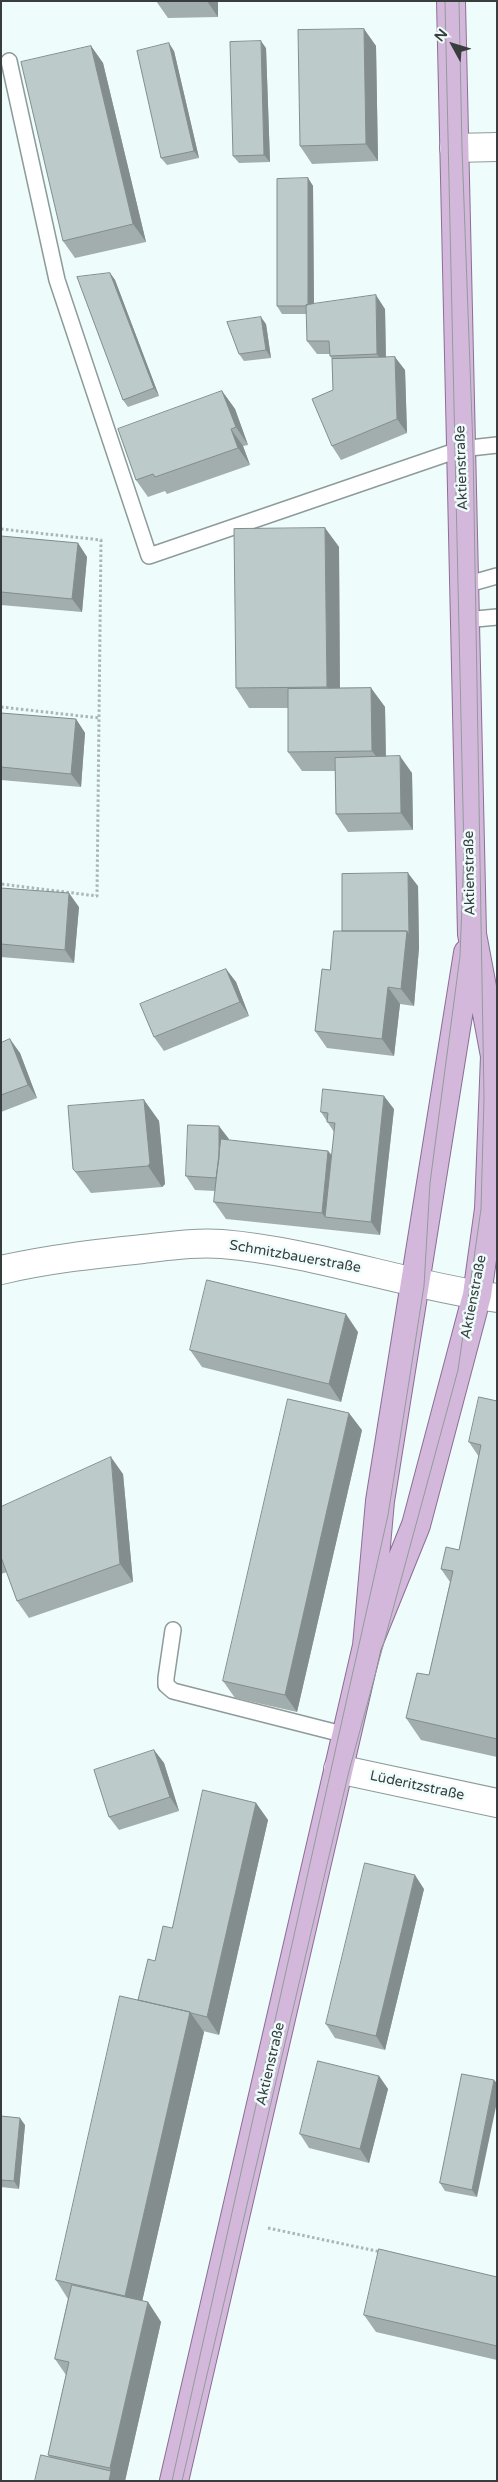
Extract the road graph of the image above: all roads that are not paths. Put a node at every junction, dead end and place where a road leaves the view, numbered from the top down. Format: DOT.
graph roads {
  1 [pos="451,1"];
  2 [pos="9,61"];
  3 [pos="497,147"];
  4 [pos="454,148"];
  5 [pos="497,445"];
  6 [pos="461,449"];
  7 [pos="497,576"];
  8 [pos="465,585"];
  9 [pos="497,617"];
  10 [pos="465,620"];
  11 [pos="472,934"];
  12 [pos="1,1270"];
  13 [pos="415,1283"];
  14 [pos="487,1297"];
  15 [pos="173,1630"];
  16 [pos="367,1646"];
  17 [pos="346,1735"];
  18 [pos="338,1769"];
  19 [pos="497,1803"];
  20 [pos="174,2481"];
  1 -- 4 [label="main road, Aktienstraße"];
  2 -- 6 [label="lane"];
  3 -- 4 [label="street"];
  4 -- 6 [label="main road, Aktienstraße"];
  5 -- 6 [label="lane"];
  6 -- 8 [label="main road, Aktienstraße"];
  7 -- 8 [label="lane"];
  8 -- 10 [label="main road, Aktienstraße"];
  9 -- 10 [label="lane"];
  10 -- 11 [label="main road, Aktienstraße"];
  11 -- 13 [label="main road, Aktienstraße"];
  11 -- 14 [label="main road, Aktienstraße"];
  12 -- 13 [label="street, Schmitzbauerstraße"];
  13 -- 14 [label="street, Schmitzbauerstraße"];
  13 -- 16 [label="main road, Aktienstraße"];
  14 -- 16 [label="main road, Aktienstraße"];
  15 -- 17 [label="lane"];
  16 -- 17 [label="main road, Aktienstraße"];
  17 -- 18 [label="main road, Aktienstraße"];
  18 -- 19 [label="street, Lüderitzstraße"];
  18 -- 20 [label="main road, Aktienstraße"];
}
